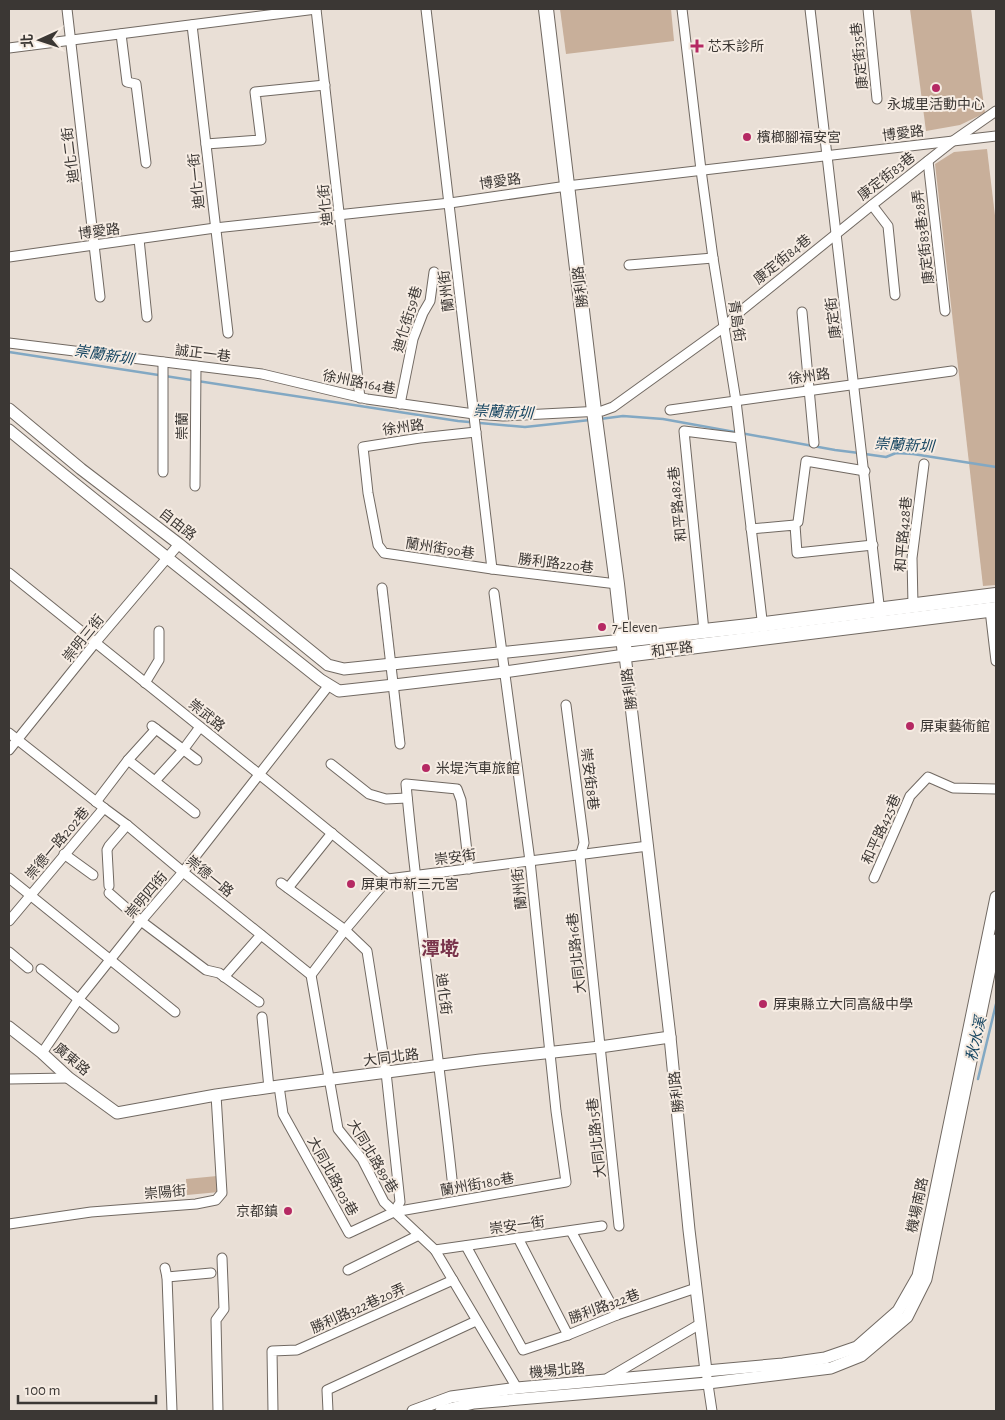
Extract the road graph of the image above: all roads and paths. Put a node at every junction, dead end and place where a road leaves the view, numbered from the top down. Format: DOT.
graph roads {
  1 [pos="66,9"];
  2 [pos="316,9"];
  3 [pos="426,9"];
  4 [pos="546,9"];
  5 [pos="682,9"];
  6 [pos="810,9"];
  7 [pos="868,9"];
  8 [pos="192,25"];
  9 [pos="121,34"];
  10 [pos="70,41"];
  11 [pos="9,48"];
  12 [pos="325,85"];
  13 [pos="877,100"];
  14 [pos="996,111"];
  15 [pos="996,136"];
  16 [pos="953,141"];
  17 [pos="206,144"];
  18 [pos="828,156"];
  19 [pos="928,161"];
  20 [pos="146,163"];
  21 [pos="701,170"];
  22 [pos="567,186"];
  23 [pos="450,203"];
  24 [pos="872,204"];
  25 [pos="340,214"];
  26 [pos="215,228"];
  27 [pos="836,233"];
  28 [pos="139,239"];
  29 [pos="94,245"];
  30 [pos="9,257"];
  31 [pos="713,258"];
  32 [pos="628,265"];
  33 [pos="434,272"];
  34 [pos="895,295"];
  35 [pos="100,297"];
  36 [pos="945,311"];
  37 [pos="802,312"];
  38 [pos="147,317"];
  39 [pos="724,327"];
  40 [pos="228,333"];
  41 [pos="9,343"];
  42 [pos="163,371"];
  43 [pos="952,371"];
  44 [pos="240,372"];
  45 [pos="196,376"];
  46 [pos="854,384"];
  47 [pos="809,390"];
  48 [pos="360,398"];
  49 [pos="736,401"];
  50 [pos="400,404"];
  51 [pos="9,409"];
  52 [pos="670,410"];
  53 [pos="595,416"];
  54 [pos="475,423"];
  55 [pos="9,430"];
  56 [pos="740,433"];
  57 [pos="814,443"];
  58 [pos="924,464"];
  59 [pos="865,470"];
  60 [pos="163,472"];
  61 [pos="195,486"];
  62 [pos="798,522"];
  63 [pos="751,528"];
  64 [pos="179,544"];
  65 [pos="873,545"];
  66 [pos="384,553"];
  67 [pos="168,557"];
  68 [pos="492,569"];
  69 [pos="9,573"];
  70 [pos="617,584"];
  71 [pos="382,588"];
  72 [pos="494,594"];
  73 [pos="996,595"];
  74 [pos="976,598"];
  75 [pos="913,605"];
  76 [pos="880,609"];
  77 [pos="993,609"];
  78 [pos="967,612"];
  79 [pos="882,623"];
  80 [pos="159,631"];
  81 [pos="704,631"];
  82 [pos="763,631"];
  83 [pos="623,640"];
  84 [pos="96,643"];
  85 [pos="502,652"];
  86 [pos="625,655"];
  87 [pos="996,661"];
  88 [pos="328,665"];
  89 [pos="391,665"];
  90 [pos="504,672"];
  91 [pos="146,683"];
  92 [pos="325,683"];
  93 [pos="394,686"];
  94 [pos="566,705"];
  95 [pos="200,727"];
  96 [pos="9,733"];
  97 [pos="17,740"];
  98 [pos="400,744"];
  99 [pos="9,750"];
  100 [pos="183,750"];
  101 [pos="128,760"];
  102 [pos="197,760"];
  103 [pos="331,764"];
  104 [pos="260,774"];
  105 [pos="154,781"];
  106 [pos="996,789"];
  107 [pos="407,798"];
  108 [pos="96,802"];
  109 [pos="104,808"];
  110 [pos="195,813"];
  111 [pos="127,825"];
  112 [pos="332,833"];
  113 [pos="648,846"];
  114 [pos="64,854"];
  115 [pos="580,856"];
  116 [pos="530,861"];
  117 [pos="469,869"];
  118 [pos="183,872"];
  119 [pos="93,875"];
  120 [pos="415,876"];
  121 [pos="9,878"];
  122 [pos="874,878"];
  123 [pos="388,879"];
  124 [pos="31,896"];
  125 [pos="996,897"];
  126 [pos="9,921"];
  127 [pos="141,921"];
  128 [pos="345,930"];
  129 [pos="261,935"];
  130 [pos="996,940"];
  131 [pos="9,952"];
  132 [pos="110,960"];
  133 [pos="28,968"];
  134 [pos="41,969"];
  135 [pos="224,976"];
  136 [pos="311,976"];
  137 [pos="78,1000"];
  138 [pos="259,1002"];
  139 [pos="175,1012"];
  140 [pos="262,1017"];
  141 [pos="9,1027"];
  142 [pos="114,1028"];
  143 [pos="670,1037"];
  144 [pos="600,1047"];
  145 [pos="550,1052"];
  146 [pos="42,1053"];
  147 [pos="440,1066"];
  148 [pos="386,1072"];
  149 [pos="69,1078"];
  150 [pos="9,1080"];
  151 [pos="329,1080"];
  152 [pos="274,1087"];
  153 [pos="216,1095"];
  154 [pos="117,1113"];
  155 [pos="452,1179"];
  156 [pos="566,1182"];
  157 [pos="394,1212"];
  158 [pos="9,1224"];
  159 [pos="602,1226"];
  160 [pos="619,1226"];
  161 [pos="571,1231"];
  162 [pos="419,1235"];
  163 [pos="518,1238"];
  164 [pos="466,1246"];
  165 [pos="435,1250"];
  166 [pos="222,1258"];
  167 [pos="348,1270"];
  168 [pos="211,1273"];
  169 [pos="453,1280"];
  170 [pos="696,1288"];
  171 [pos="617,1315"];
  172 [pos="476,1321"];
  173 [pos="700,1324"];
  174 [pos="568,1334"];
  175 [pos="706,1371"];
  176 [pos="708,1383"];
  177 [pos="604,1386"];
  178 [pos="516,1388"];
  179 [pos="172,1411"];
  180 [pos="218,1411"];
  181 [pos="273,1411"];
  182 [pos="328,1411"];
  183 [pos="413,1411"];
  184 [pos="441,1411"];
  185 [pos="712,1411"];
  1 -- 10 [label="street, 迪化二街"];
  2 -- 8 [label="street"];
  2 -- 12 [label="street, 迪化街"];
  3 -- 23 [label="street, 蘭州街"];
  4 -- 22 [label="main road, 勝利路"];
  5 -- 21 [label="street, 青島街"];
  6 -- 18 [label="street, 康定街"];
  7 -- 13 [label="street, 康定街35巷"];
  8 -- 9 [label="street"];
  8 -- 17 [label="street, 迪化一街"];
  9 -- 10 [label="street"];
  9 -- 20 [label="street"];
  10 -- 11 [label="street"];
  10 -- 29 [label="street, 迪化二街"];
  12 -- 17 [label="street"];
  12 -- 25 [label="street, 迪化街"];
  14 -- 16 [label="street, 康定街83巷"];
  15 -- 16 [label="street, 博愛路"];
  16 -- 18 [label="street, 博愛路"];
  16 -- 19 [label="street, 康定街83巷"];
  17 -- 26 [label="street, 迪化一街"];
  18 -- 21 [label="street, 博愛路"];
  18 -- 27 [label="street, 康定街"];
  19 -- 24 [label="street, 康定街83巷"];
  19 -- 36 [label="street, 康定街83巷28弄"];
  21 -- 22 [label="street, 博愛路"];
  21 -- 31 [label="street, 青島街"];
  22 -- 23 [label="street, 博愛路"];
  22 -- 53 [label="main road, 勝利路"];
  23 -- 25 [label="street, 博愛路"];
  23 -- 54 [label="street, 蘭州街"];
  24 -- 27 [label="street, 康定街83巷"];
  24 -- 34 [label="street"];
  25 -- 26 [label="street, 博愛路"];
  25 -- 48 [label="street, 迪化街"];
  26 -- 28 [label="street, 博愛路"];
  26 -- 40 [label="street, 迪化一街"];
  27 -- 39 [label="street, 康定街84巷"];
  27 -- 46 [label="street, 康定街"];
  28 -- 29 [label="street, 博愛路"];
  28 -- 38 [label="street"];
  29 -- 30 [label="street, 博愛路"];
  29 -- 35 [label="street, 迪化二街"];
  31 -- 32 [label="street"];
  31 -- 39 [label="street, 青島街"];
  33 -- 50 [label="street, 迪化街59巷"];
  37 -- 47 [label="street"];
  39 -- 49 [label="street, 青島街"];
  39 -- 53 [label="street, 徐州路"];
  41 -- 42 [label="street, 誠正一巷"];
  42 -- 45 [label="street, 誠正一巷"];
  42 -- 60 [label="street, 崇蘭"];
  43 -- 46 [label="street, 徐州路"];
  44 -- 45 [label="street, 誠正一巷"];
  44 -- 48 [label="street, 徐州路164巷"];
  45 -- 61 [label="street, 崇蘭"];
  46 -- 47 [label="street, 徐州路"];
  46 -- 59 [label="street, 康定街"];
  47 -- 49 [label="street, 徐州路"];
  47 -- 57 [label="street"];
  48 -- 50 [label="street, 徐州路164巷"];
  49 -- 52 [label="street, 徐州路"];
  49 -- 56 [label="street, 青島街"];
  50 -- 54 [label="street, 徐州路164巷"];
  51 -- 64 [label="street, 自由路"];
  53 -- 54 [label="street, 徐州路"];
  53 -- 70 [label="main road, 勝利路"];
  54 -- 66 [label="street, 徐州路"];
  54 -- 68 [label="street, 蘭州街"];
  55 -- 67 [label="street"];
  56 -- 63 [label="street, 青島街"];
  56 -- 81 [label="street, 和平路482巷"];
  58 -- 75 [label="street, 和平路428巷"];
  59 -- 62 [label="street"];
  59 -- 65 [label="street, 康定街"];
  63 -- 65 [label="street"];
  63 -- 82 [label="street, 青島街"];
  64 -- 67 [label="street, 崇明三街"];
  64 -- 88 [label="street, 自由路"];
  65 -- 76 [label="street, 康定街"];
  66 -- 68 [label="street, 蘭州街90巷"];
  67 -- 84 [label="street, 崇明三街"];
  67 -- 92 [label="street"];
  68 -- 70 [label="street, 勝利路220巷"];
  69 -- 84 [label="street, 崇武路"];
  70 -- 83 [label="main road, 勝利路"];
  71 -- 89 [label="street"];
  72 -- 85 [label="street, 蘭州街"];
  73 -- 74 [label="main road, 和平路"];
  74 -- 75 [label="main road, 和平路"];
  74 -- 77 [label="street"];
  74 -- 78 [label="street"];
  75 -- 76 [label="main road, 和平路"];
  76 -- 79 [label="street, 康定街"];
  76 -- 82 [label="main road, 和平路"];
  77 -- 78 [label="main road, 和平路"];
  77 -- 87 [label="street"];
  78 -- 79 [label="main road, 和平路"];
  79 -- 82 [label="main road, 和平路"];
  80 -- 91 [label="street"];
  81 -- 82 [label="main road, 和平路"];
  81 -- 83 [label="main road, 和平路"];
  82 -- 86 [label="main road, 和平路"];
  83 -- 85 [label="street, 和平路"];
  83 -- 86 [label="main road, 勝利路"];
  84 -- 91 [label="street, 崇武路"];
  84 -- 97 [label="street, 崇明三街"];
  85 -- 89 [label="street, 和平路"];
  85 -- 90 [label="street, 蘭州街"];
  86 -- 90 [label="street, 和平路"];
  86 -- 113 [label="street, 勝利路"];
  88 -- 89 [label="street, 和平路"];
  89 -- 93 [label="street"];
  90 -- 93 [label="street, 和平路"];
  90 -- 116 [label="street, 蘭州街"];
  91 -- 95 [label="street, 崇武路"];
  92 -- 93 [label="street, 和平路"];
  92 -- 104 [label="street, 崇明四街"];
  93 -- 98 [label="street"];
  94 -- 115 [label="street, 崇安街8巷"];
  95 -- 100 [label="street"];
  95 -- 104 [label="street, 崇武路"];
  96 -- 97 [label="street, 崇德一路"];
  97 -- 99 [label="street, 崇明三街"];
  97 -- 108 [label="street, 崇德一路"];
  100 -- 101 [label="street"];
  100 -- 102 [label="street"];
  100 -- 105 [label="street"];
  101 -- 105 [label="street"];
  101 -- 108 [label="street"];
  103 -- 107 [label="street"];
  104 -- 112 [label="street, 崇武路"];
  104 -- 118 [label="street, 崇明四街"];
  105 -- 110 [label="street"];
  106 -- 122 [label="street, 和平路425巷"];
  107 -- 117 [label="street, 迪化街"];
  107 -- 120 [label="street, 迪化街"];
  108 -- 109 [label="street, 崇德一路"];
  109 -- 111 [label="street, 崇德一路"];
  109 -- 114 [label="street, 崇德一路202巷"];
  111 -- 118 [label="street, 崇德一路"];
  111 -- 127 [label="street"];
  112 -- 123 [label="street, 崇武路"];
  112 -- 128 [label="street"];
  113 -- 115 [label="street, 崇安街"];
  113 -- 143 [label="street, 勝利路"];
  114 -- 119 [label="street"];
  114 -- 124 [label="street, 崇德一路202巷"];
  115 -- 116 [label="street, 崇安街"];
  115 -- 144 [label="street, 大同北路16巷"];
  116 -- 117 [label="street, 崇安街"];
  116 -- 145 [label="street, 蘭州街"];
  117 -- 120 [label="street, 崇安街"];
  118 -- 127 [label="street, 崇明四街"];
  118 -- 129 [label="street, 崇德一路"];
  120 -- 123 [label="street, 崇安街"];
  120 -- 147 [label="street, 迪化街"];
  121 -- 124 [label="street"];
  123 -- 128 [label="street"];
  124 -- 126 [label="street, 崇德一路202巷"];
  124 -- 132 [label="street"];
  125 -- 175 [label="street, 機場南路"];
  127 -- 132 [label="street, 崇明四街"];
  127 -- 135 [label="street"];
  128 -- 136 [label="street"];
  128 -- 148 [label="street"];
  129 -- 135 [label="street"];
  129 -- 136 [label="street, 崇德一路"];
  130 -- 176 [label="street, 機場南路"];
  131 -- 133 [label="street"];
  132 -- 137 [label="street, 崇明四街"];
  132 -- 139 [label="street"];
  134 -- 137 [label="street"];
  135 -- 138 [label="street"];
  136 -- 151 [label="street"];
  137 -- 142 [label="street"];
  137 -- 146 [label="street, 崇明四街"];
  140 -- 152 [label="street"];
  141 -- 146 [label="street, 廣東路"];
  143 -- 144 [label="street, 大同北路"];
  143 -- 170 [label="street, 勝利路"];
  144 -- 145 [label="street, 大同北路"];
  144 -- 160 [label="street, 大同北路15巷"];
  145 -- 147 [label="street, 大同北路"];
  145 -- 156 [label="street, 蘭州街"];
  146 -- 149 [label="street, 廣東路"];
  147 -- 148 [label="street, 大同北路"];
  147 -- 155 [label="street, 迪化街"];
  148 -- 151 [label="street, 大同北路"];
  148 -- 157 [label="street"];
  149 -- 150 [label="street"];
  149 -- 154 [label="street, 廣東路"];
  151 -- 152 [label="street, 大同北路"];
  151 -- 157 [label="street, 大同北路89巷"];
  152 -- 153 [label="street, 大同北路"];
  152 -- 157 [label="street, 大同北路103巷"];
  153 -- 154 [label="street, 大同北路"];
  153 -- 158 [label="street, 崇陽街"];
  156 -- 157 [label="street, 蘭州街180巷"];
  157 -- 162 [label="street, 大同北路89巷"];
  159 -- 161 [label="street, 崇安一街"];
  161 -- 163 [label="street, 崇安一街"];
  161 -- 171 [label="street"];
  162 -- 165 [label="street, 大同北路89巷"];
  162 -- 167 [label="street"];
  163 -- 164 [label="street, 崇安一街"];
  163 -- 174 [label="street"];
  164 -- 165 [label="street, 崇安一街"];
  164 -- 174 [label="street, 勝利路322巷"];
  165 -- 169 [label="street, 大同北路89巷"];
  166 -- 180 [label="street"];
  168 -- 179 [label="street"];
  169 -- 172 [label="street, 大同北路89巷"];
  169 -- 181 [label="street, 勝利路322巷20弄"];
  170 -- 171 [label="street, 勝利路322巷"];
  170 -- 173 [label="street, 勝利路"];
  171 -- 174 [label="street, 勝利路322巷"];
  172 -- 178 [label="street, 大同北路89巷"];
  172 -- 182 [label="street"];
  173 -- 175 [label="street, 勝利路"];
  173 -- 177 [label="street"];
  175 -- 176 [label="street"];
  175 -- 177 [label="street, 機場北路"];
  176 -- 177 [label="street, 機場北路"];
  176 -- 185 [label="street"];
  177 -- 178 [label="street, 機場北路"];
  177 -- 184 [label="street, 機場北路"];
  178 -- 183 [label="street, 機場北路"];
}
